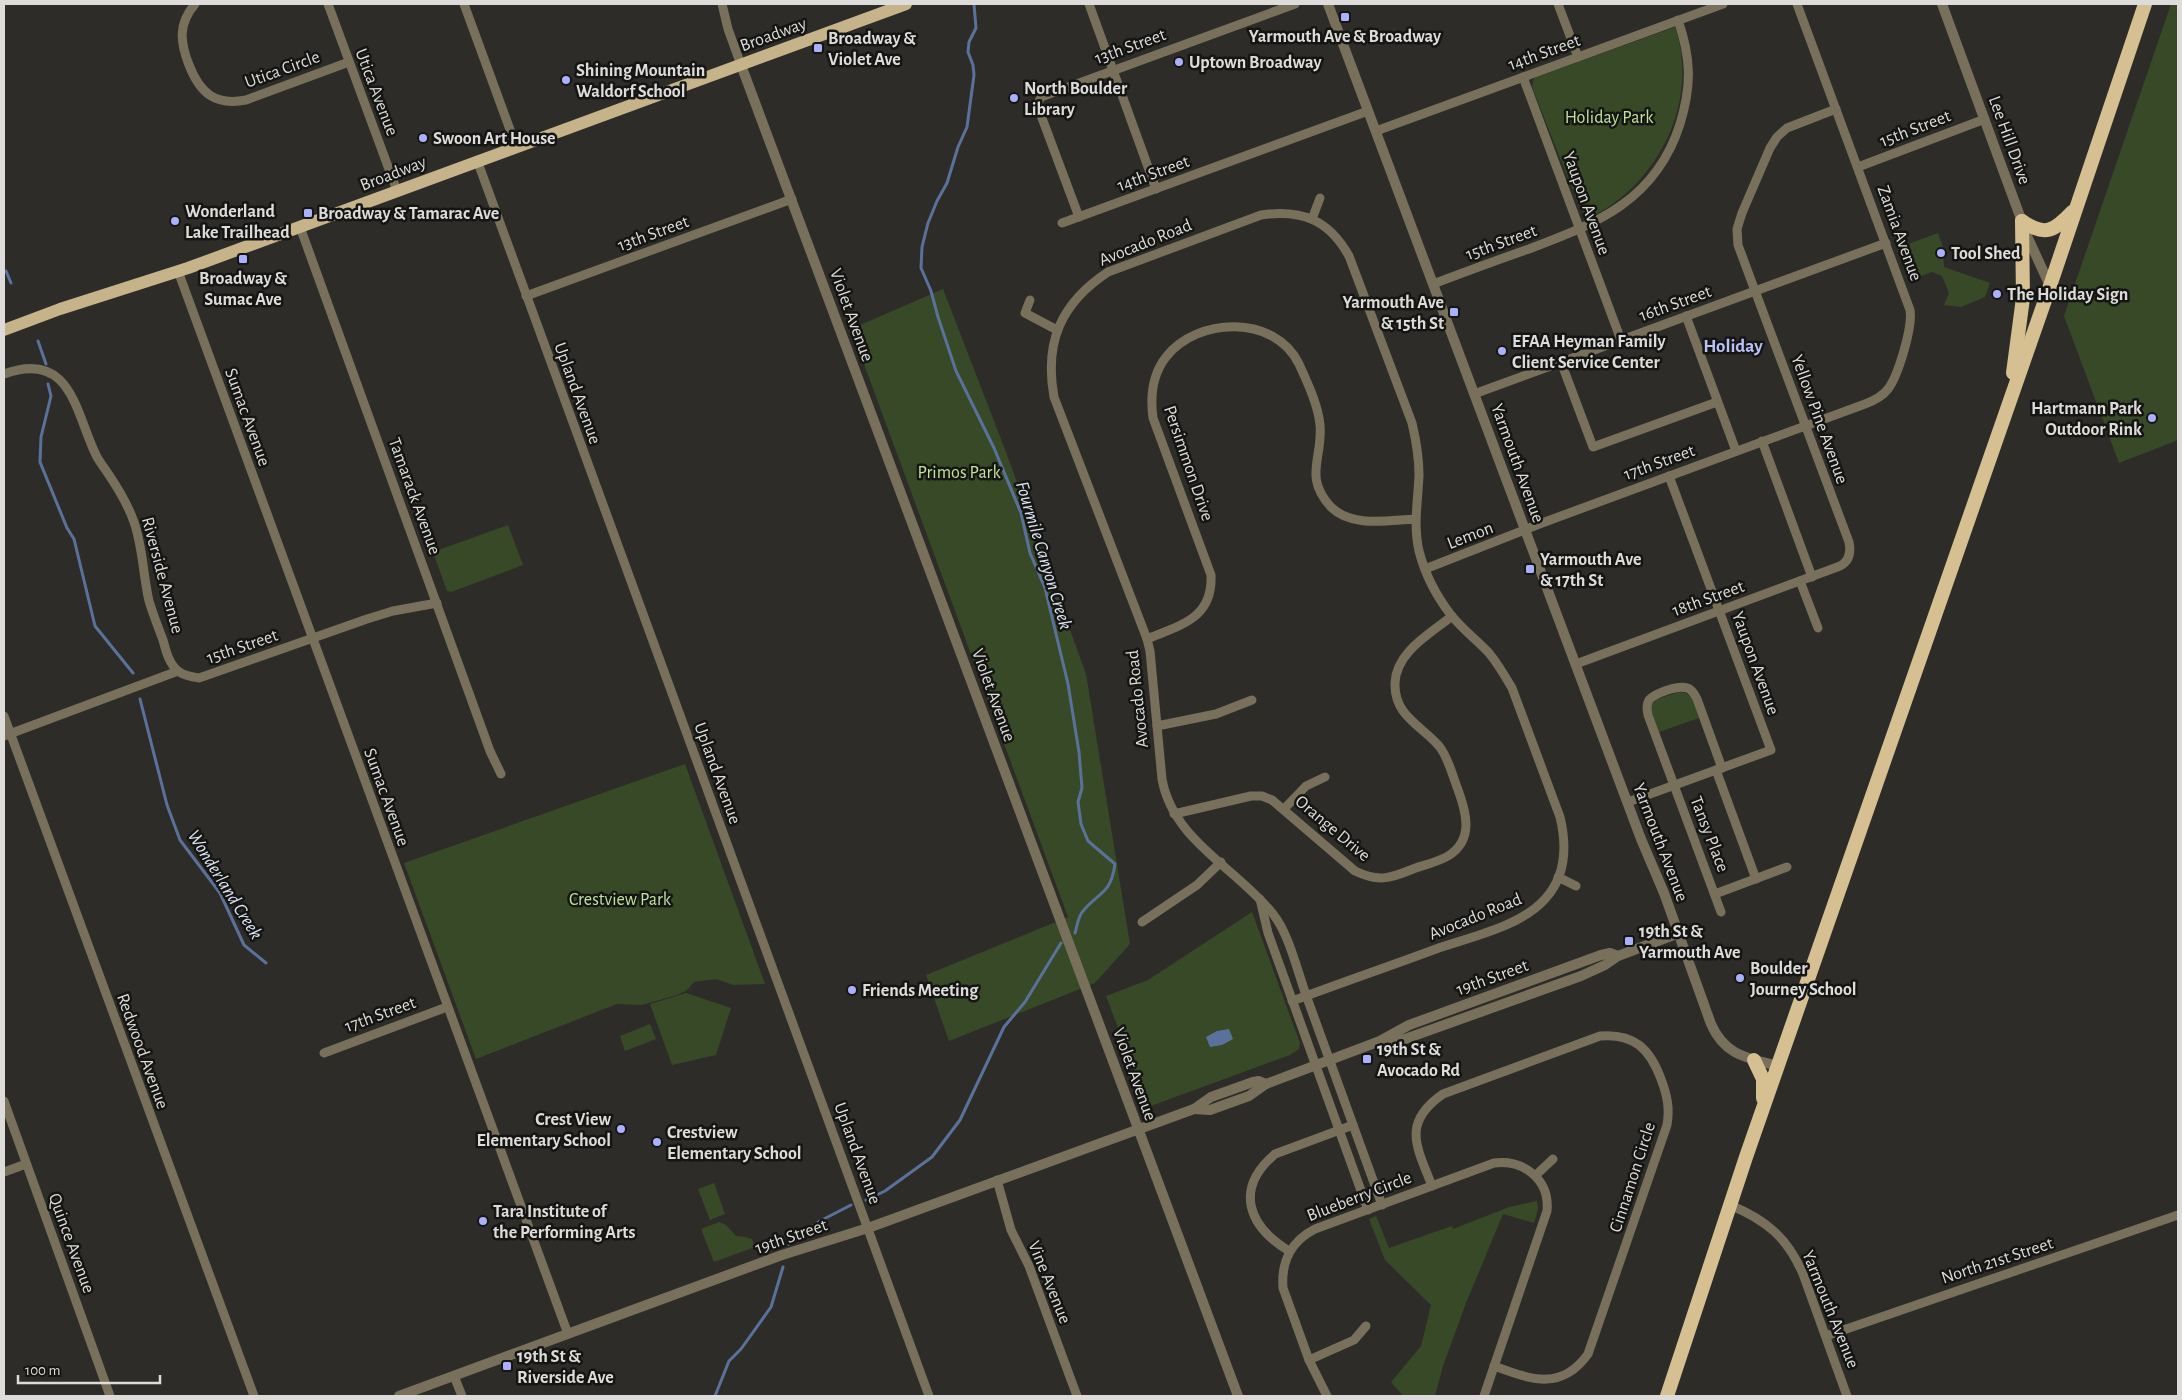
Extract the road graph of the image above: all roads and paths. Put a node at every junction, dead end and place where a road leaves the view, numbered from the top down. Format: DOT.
graph roads {
  1 [pos="195,4"];
  2 [pos="328,4"];
  3 [pos="464,4"];
  4 [pos="722,4"];
  5 [pos="906,4"];
  6 [pos="1089,4"];
  7 [pos="1295,4"];
  8 [pos="1328,4"];
  9 [pos="1558,4"];
  10 [pos="1723,4"];
  11 [pos="1797,4"];
  12 [pos="1942,4"];
  13 [pos="2145,4"];
  14 [pos="1678,20"];
  15 [pos="1578,57"];
  16 [pos="349,62"];
  17 [pos="741,65"];
  18 [pos="1113,70"];
  19 [pos="1523,77"];
  20 [pos="1836,109"];
  21 [pos="1368,112"];
  22 [pos="1985,119"];
  23 [pos="1376,131"];
  24 [pos="516,146"];
  25 [pos="477,160"];
  26 [pos="1858,167"];
  27 [pos="1156,189"];
  28 [pos="397,190"];
  29 [pos="1320,198"];
  30 [pos="792,199"];
  31 [pos="2075,209"];
  32 [pos="1079,217"];
  33 [pos="1312,219"];
  34 [pos="2022,222"];
  35 [pos="1062,223"];
  36 [pos="300,227"];
  37 [pos="1580,229"];
  38 [pos="1886,243"];
  39 [pos="178,271"];
  40 [pos="1433,284"];
  41 [pos="2050,286"];
  42 [pos="1755,291"];
  43 [pos="526,296"];
  44 [pos="1030,300"];
  45 [pos="1686,316"];
  46 [pos="4,330"];
  47 [pos="1057,330"];
  48 [pos="1621,340"];
  49 [pos="1561,362"];
  50 [pos="4,374"];
  51 [pos="1474,394"];
  52 [pos="2010,398"];
  53 [pos="1717,402"];
  54 [pos="1805,426"];
  55 [pos="1762,441"];
  56 [pos="1736,451"];
  57 [pos="1669,476"];
  58 [pos="1415,519"];
  59 [pos="1525,530"];
  60 [pos="1848,559"];
  61 [pos="1425,569"];
  62 [pos="1812,577"];
  63 [pos="1800,581"];
  64 [pos="437,603"];
  65 [pos="1719,611"];
  66 [pos="1452,616"];
  67 [pos="1818,628"];
  68 [pos="312,639"];
  69 [pos="1147,639"];
  70 [pos="1576,664"];
  71 [pos="178,671"];
  72 [pos="1252,700"];
  73 [pos="4,716"];
  74 [pos="1157,726"];
  75 [pos="7,735"];
  76 [pos="1719,769"];
  77 [pos="502,774"];
  78 [pos="1325,777"];
  79 [pos="1674,785"];
  80 [pos="1628,802"];
  81 [pos="1284,808"];
  82 [pos="1174,814"];
  83 [pos="1221,862"];
  84 [pos="1787,867"];
  85 [pos="1558,877"];
  86 [pos="1756,878"];
  87 [pos="1576,886"];
  88 [pos="1715,894"];
  89 [pos="1260,898"];
  90 [pos="1722,912"];
  91 [pos="1142,922"];
  92 [pos="1679,933"];
  93 [pos="1306,996"];
  94 [pos="1292,1001"];
  95 [pos="447,1007"];
  96 [pos="1635,1031"];
  97 [pos="1631,1040"];
  98 [pos="324,1052"];
  99 [pos="1330,1060"];
  100 [pos="1754,1060"];
  101 [pos="1316,1065"];
  102 [pos="1778,1066"];
  103 [pos="4,1101"];
  104 [pos="1761,1116"];
  105 [pos="1353,1125"];
  106 [pos="1139,1129"];
  107 [pos="1340,1130"];
  108 [pos="1553,1159"];
  109 [pos="26,1164"];
  110 [pos="4,1172"];
  111 [pos="1536,1175"];
  112 [pos="997,1180"];
  113 [pos="1432,1186"];
  114 [pos="1382,1205"];
  115 [pos="1730,1206"];
  116 [pos="1368,1210"];
  117 [pos="2178,1216"];
  118 [pos="868,1228"];
  119 [pos="1289,1252"];
  120 [pos="1366,1326"];
  121 [pos="568,1334"];
  122 [pos="1826,1336"];
  123 [pos="1309,1360"];
  124 [pos="1494,1366"];
  125 [pos="454,1376"];
  126 [pos="110,1396"];
  127 [pos="254,1396"];
  128 [pos="399,1396"];
  129 [pos="462,1396"];
  130 [pos="929,1396"];
  131 [pos="1077,1396"];
  132 [pos="1238,1396"];
  133 [pos="1326,1396"];
  134 [pos="1484,1396"];
  135 [pos="1667,1396"];
  136 [pos="1847,1396"];
  1 -- 16 [label="street, Utica Circle"];
  2 -- 16 [label="street, Utica Avenue"];
  3 -- 24 [label="street"];
  4 -- 17 [label="street, Violet Avenue"];
  5 -- 17 [label="main road, Broadway"];
  6 -- 18 [label="street"];
  7 -- 18 [label="street, 13th Street"];
  8 -- 21 [label="street, Yarmouth Avenue"];
  9 -- 15 [label="street"];
  10 -- 14 [label="street, 14th Street"];
  11 -- 20 [label="street, Zamia Avenue"];
  12 -- 22 [label="street, Lee Hill Drive"];
  13 -- 31 [label="highway"];
  14 -- 15 [label="street, 14th Street"];
  14 -- 37 [label="street, 15th Street"];
  15 -- 19 [label="street, 14th Street"];
  16 -- 28 [label="street, Utica Avenue"];
  17 -- 24 [label="main road, Broadway"];
  17 -- 30 [label="street, Violet Avenue"];
  18 -- 27 [label="street"];
  18 -- 32 [label="street, 13th Street"];
  19 -- 23 [label="street, 14th Street"];
  19 -- 37 [label="street, Yaupon Avenue"];
  20 -- 26 [label="street, Zamia Avenue"];
  20 -- 42 [label="street, Yellow Pine Avenue"];
  21 -- 23 [label="street, Yarmouth Avenue"];
  21 -- 27 [label="street, 14th Street"];
  22 -- 26 [label="street, 15th Street"];
  22 -- 34 [label="street, Lee Hill Drive"];
  23 -- 40 [label="street, Yarmouth Avenue"];
  24 -- 25 [label="main road, Broadway"];
  25 -- 28 [label="main road, Broadway"];
  25 -- 43 [label="street, Upland Avenue"];
  26 -- 38 [label="street, Zamia Avenue"];
  27 -- 32 [label="street, 14th Street"];
  28 -- 36 [label="main road, Broadway"];
  29 -- 33 [label="street"];
  30 -- 43 [label="street, 13th Street"];
  30 -- 106 [label="street, Violet Avenue"];
  31 -- 34 [label="highway"];
  31 -- 41 [label="highway"];
  32 -- 35 [label="street, 14th Street"];
  33 -- 47 [label="street, Avocado Road"];
  33 -- 58 [label="street, Avocado Road"];
  34 -- 41 [label="street, Lee Hill Drive"];
  34 -- 52 [label="highway"];
  36 -- 39 [label="main road, Broadway"];
  36 -- 64 [label="street, Tamarack Avenue"];
  37 -- 40 [label="street, 15th Street"];
  37 -- 48 [label="street, Yaupon Avenue"];
  38 -- 42 [label="street, 16th Street"];
  38 -- 54 [label="street, Zamia Avenue"];
  39 -- 46 [label="main road, Broadway"];
  39 -- 68 [label="street, Sumac Avenue"];
  40 -- 51 [label="street, Yarmouth Avenue"];
  41 -- 52 [label="highway"];
  42 -- 45 [label="street, 16th Street"];
  42 -- 54 [label="street, Yellow Pine Avenue"];
  43 -- 118 [label="street, Upland Avenue"];
  44 -- 47 [label="street"];
  45 -- 48 [label="street, 16th Street"];
  45 -- 53 [label="street"];
  47 -- 69 [label="street, Avocado Road"];
  48 -- 49 [label="street, 16th Street"];
  49 -- 51 [label="street, 16th Street"];
  49 -- 53 [label="street"];
  50 -- 71 [label="street, Riverside Avenue"];
  51 -- 59 [label="street, Yarmouth Avenue"];
  52 -- 102 [label="highway"];
  53 -- 56 [label="street"];
  54 -- 55 [label="street, 17th Street"];
  54 -- 60 [label="street, Yellow Pine Avenue"];
  55 -- 56 [label="street, 17th Street"];
  55 -- 62 [label="street"];
  56 -- 57 [label="street, 17th Street"];
  57 -- 59 [label="street, 17th Street"];
  57 -- 65 [label="street, Yaupon Avenue"];
  58 -- 61 [label="street, Avocado Road"];
  58 -- 69 [label="street, Persimmon Drive"];
  59 -- 61 [label="street, Lemon"];
  59 -- 70 [label="street, Yarmouth Avenue"];
  60 -- 62 [label="street, 18th Street"];
  61 -- 66 [label="street, Avocado Road"];
  62 -- 63 [label="street, 18th Street"];
  63 -- 65 [label="street, 18th Street"];
  63 -- 67 [label="street"];
  64 -- 68 [label="street, 15th Street"];
  64 -- 77 [label="street, Tamarack Avenue"];
  65 -- 70 [label="street, 18th Street"];
  65 -- 76 [label="street, Yaupon Avenue"];
  66 -- 81 [label="street, Orange Drive"];
  66 -- 85 [label="street, Avocado Road"];
  68 -- 71 [label="street, 15th Street"];
  68 -- 95 [label="street, Sumac Avenue"];
  69 -- 74 [label="street, Avocado Road"];
  70 -- 80 [label="street, Yarmouth Avenue"];
  71 -- 75 [label="street"];
  72 -- 74 [label="street"];
  73 -- 75 [label="street, Redwood Avenue"];
  74 -- 82 [label="street, Avocado Road"];
  75 -- 127 [label="street, Redwood Avenue"];
  76 -- 79 [label="street"];
  76 -- 79 [label="street, Tansy Place"];
  76 -- 86 [label="street, Tansy Place"];
  78 -- 81 [label="street"];
  79 -- 80 [label="street"];
  79 -- 88 [label="street, Tansy Place"];
  80 -- 92 [label="street, Yarmouth Avenue"];
  81 -- 82 [label="street, Orange Drive"];
  82 -- 83 [label="street, Avocado Road"];
  83 -- 89 [label="street, Avocado Road"];
  83 -- 91 [label="street"];
  84 -- 86 [label="street, Tansy Place"];
  85 -- 87 [label="street"];
  85 -- 93 [label="street, Avocado Road"];
  86 -- 88 [label="street, Tansy Place"];
  88 -- 90 [label="street, Tansy Place"];
  89 -- 93 [label="street, Avocado Road"];
  89 -- 94 [label="street"];
  92 -- 99 [label="street, 19th Street"];
  92 -- 100 [label="street, Yarmouth Avenue"];
  93 -- 94 [label="street, Avocado Road"];
  93 -- 99 [label="street, Avocado Road"];
  94 -- 101 [label="street"];
  95 -- 98 [label="street, 17th Street"];
  95 -- 121 [label="street, Sumac Avenue"];
  96 -- 97 [label="street"];
  97 -- 113 [label="street, Cinnamon Circle"];
  97 -- 124 [label="street, Cinnamon Circle"];
  99 -- 101 [label="street, 19th Street"];
  99 -- 105 [label="street, Avocado Road"];
  100 -- 102 [label="street, Yarmouth Avenue"];
  100 -- 104 [label="highway"];
  101 -- 106 [label="street, 19th Street"];
  101 -- 107 [label="street"];
  102 -- 104 [label="highway"];
  103 -- 109 [label="street, Quince Avenue"];
  104 -- 115 [label="highway"];
  105 -- 107 [label="street"];
  105 -- 114 [label="street, Avocado Road"];
  106 -- 112 [label="street, 19th Street"];
  106 -- 132 [label="street, Violet Avenue"];
  107 -- 116 [label="street"];
  107 -- 119 [label="street"];
  108 -- 111 [label="street"];
  109 -- 110 [label="street"];
  109 -- 126 [label="street, Quince Avenue"];
  111 -- 113 [label="street, Blueberry Circle"];
  111 -- 124 [label="street"];
  112 -- 118 [label="street, 19th Street"];
  112 -- 131 [label="street, Vine Avenue"];
  113 -- 114 [label="street, Blueberry Circle"];
  114 -- 116 [label="street, Blueberry Circle"];
  115 -- 122 [label="street, Yarmouth Avenue"];
  115 -- 135 [label="highway"];
  116 -- 119 [label="street, Blueberry Circle"];
  117 -- 122 [label="street, North 21st Street"];
  118 -- 121 [label="street, 19th Street"];
  118 -- 130 [label="street, Upland Avenue"];
  119 -- 123 [label="street, Blueberry Circle"];
  120 -- 123 [label="street"];
  121 -- 125 [label="street, 19th Street"];
  122 -- 136 [label="street, Yarmouth Avenue"];
  123 -- 133 [label="street, Blueberry Circle"];
  124 -- 134 [label="street"];
  125 -- 128 [label="street, 19th Street"];
  125 -- 129 [label="street"];
}
